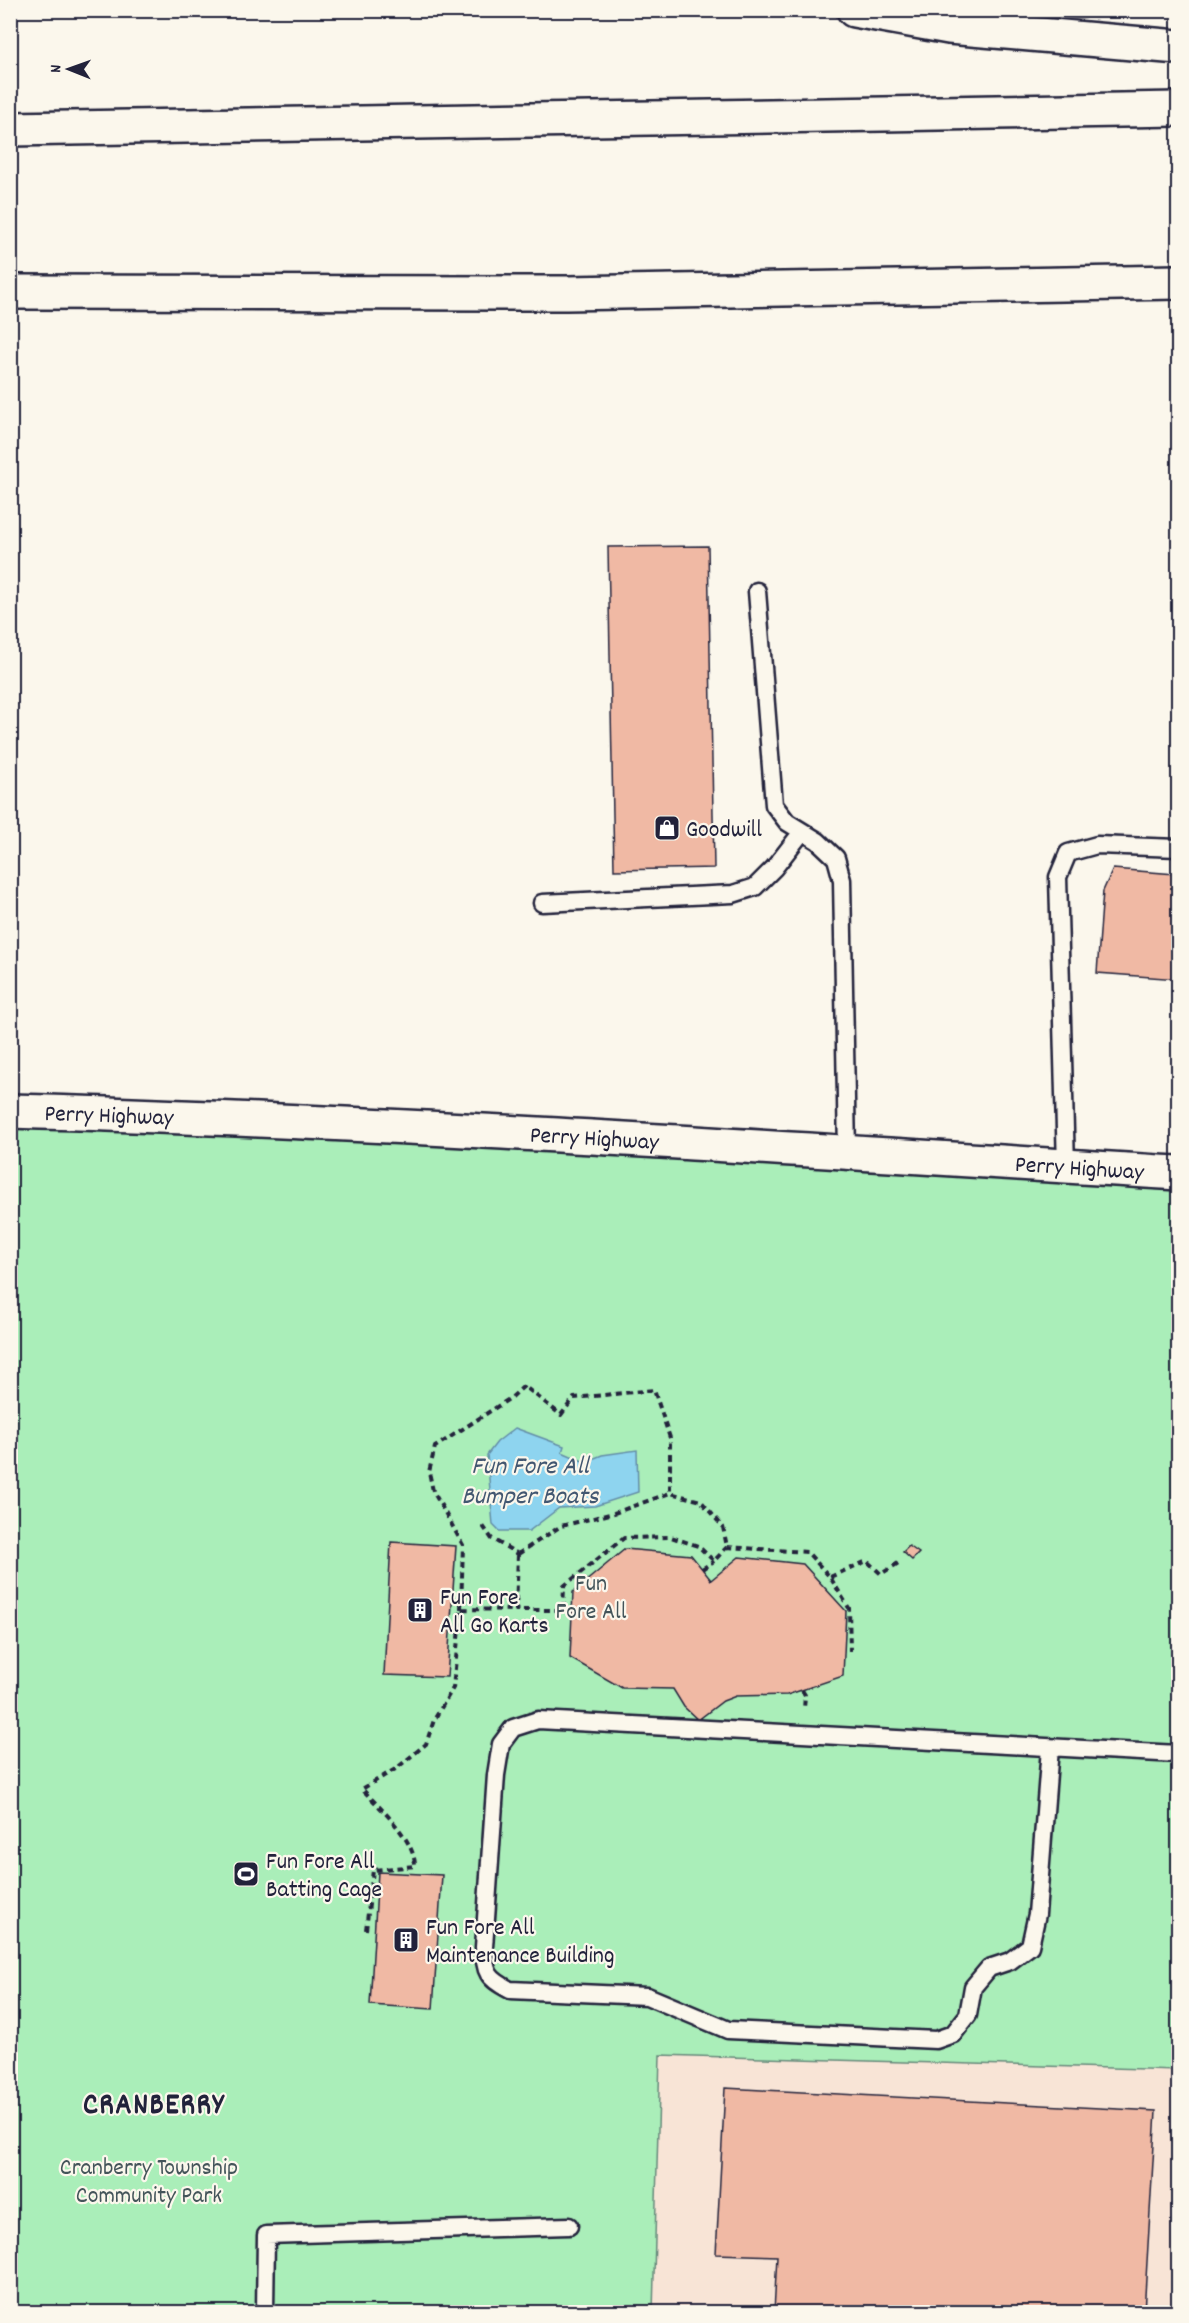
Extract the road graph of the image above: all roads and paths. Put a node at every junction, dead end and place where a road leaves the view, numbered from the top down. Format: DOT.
graph roads {
  1 [pos="854,10"];
  2 [pos="1179,47"];
  3 [pos="1179,109"];
  4 [pos="10,129"];
  5 [pos="1179,282"];
  6 [pos="10,292"];
  7 [pos="758,591"];
  8 [pos="802,832"];
  9 [pos="1179,848"];
  10 [pos="542,903"];
  11 [pos="10,1111"];
  12 [pos="847,1153"];
  13 [pos="1066,1166"];
  14 [pos="1179,1173"];
  15 [pos="670,1493"];
  16 [pos="483,1526"];
  17 [pos="727,1547"];
  18 [pos="518,1554"];
  19 [pos="714,1561"];
  20 [pos="900,1562"];
  21 [pos="702,1569"];
  22 [pos="830,1577"];
  23 [pos="460,1609"];
  24 [pos="516,1610"];
  25 [pos="850,1651"];
  26 [pos="1050,1748"];
  27 [pos="1179,1754"];
  28 [pos="366,1930"];
  29 [pos="569,2226"];
  30 [pos="265,2313"];
  1 -- 2 [label="main road"];
  3 -- 4 [label="main road"];
  5 -- 6 [label="main road"];
  7 -- 8 [label="lane"];
  8 -- 10 [label="lane"];
  8 -- 12 [label="lane"];
  9 -- 13 [label="lane"];
  11 -- 12 [label="main road, Perry Highway"];
  12 -- 13 [label="main road, Perry Highway"];
  13 -- 14 [label="main road, Perry Highway"];
  15 -- 17 [label="path"];
  15 -- 18 [label="path"];
  15 -- 23 [label="path"];
  16 -- 18 [label="path"];
  17 -- 19 [label="path"];
  17 -- 22 [label="path"];
  18 -- 24 [label="path"];
  19 -- 21 [label="path"];
  19 -- 24 [label="path"];
  20 -- 22 [label="path"];
  22 -- 25 [label="path"];
  23 -- 24 [label="path"];
  23 -- 28 [label="path"];
  26 -- 26 [label="lane"];
  26 -- 27 [label="lane"];
  29 -- 30 [label="lane"];
}
